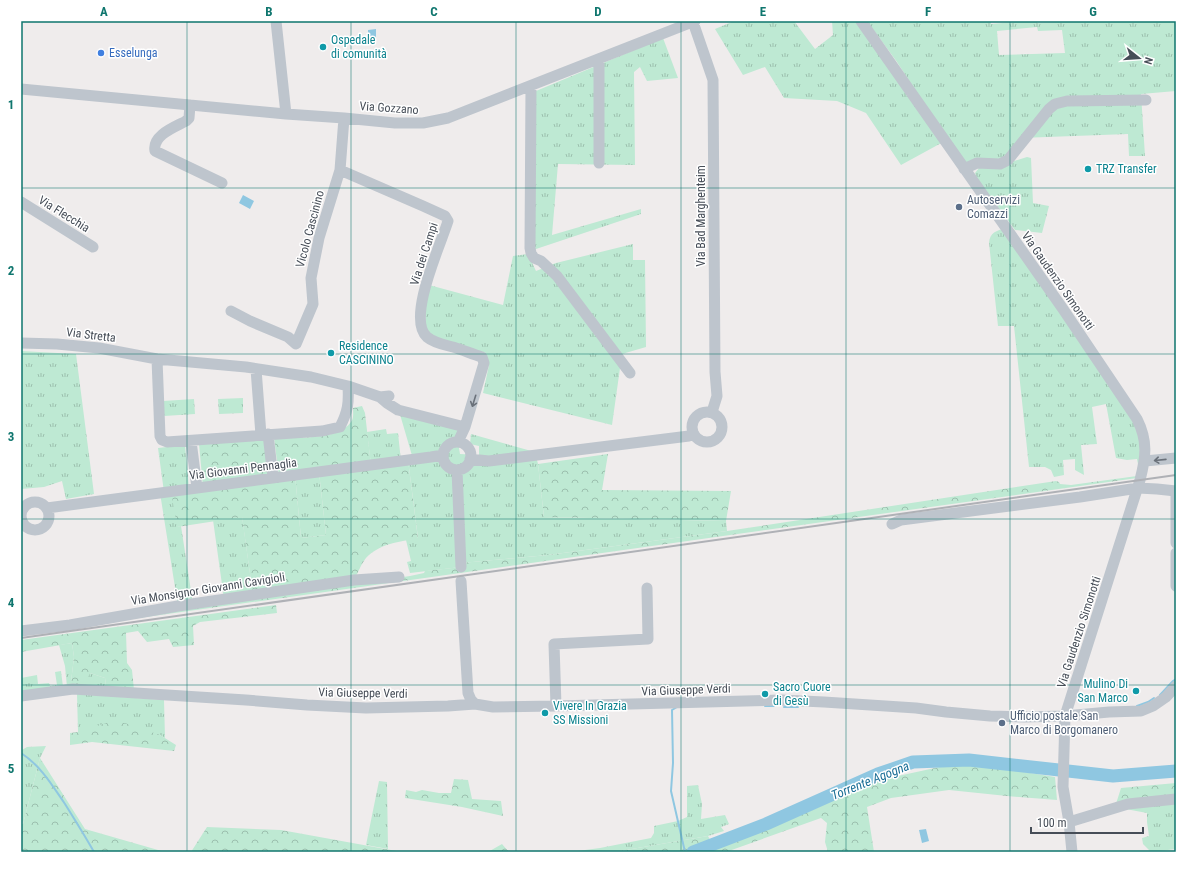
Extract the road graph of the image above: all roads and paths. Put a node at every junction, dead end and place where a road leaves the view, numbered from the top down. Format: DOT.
graph roads {
  1 [pos="276,21"];
  2 [pos="694,21"];
  3 [pos="861,21"];
  4 [pos="599,59"];
  5 [pos="532,86"];
  6 [pos="21,89"];
  7 [pos="1146,100"];
  8 [pos="190,105"];
  9 [pos="286,114"];
  10 [pos="344,118"];
  11 [pos="599,163"];
  12 [pos="964,168"];
  13 [pos="340,170"];
  14 [pos="222,183"];
  15 [pos="21,202"];
  16 [pos="93,247"];
  17 [pos="231,311"];
  18 [pos="21,343"];
  19 [pos="157,359"];
  20 [pos="256,369"];
  21 [pos="630,373"];
  22 [pos="348,386"];
  23 [pos="712,412"];
  24 [pos="465,427"];
  25 [pos="694,434"];
  26 [pos="265,435"];
  27 [pos="191,441"];
  28 [pos="458,442"];
  29 [pos="443,455"];
  30 [pos="1176,458"];
  31 [pos="470,459"];
  32 [pos="1145,461"];
  33 [pos="457,470"];
  34 [pos="273,478"];
  35 [pos="197,488"];
  36 [pos="1138,488"];
  37 [pos="1176,491"];
  38 [pos="47,508"];
  39 [pos="21,515"];
  40 [pos="892,524"];
  41 [pos="1176,543"];
  42 [pos="1176,553"];
  43 [pos="461,565"];
  44 [pos="399,577"];
  45 [pos="461,581"];
  46 [pos="1176,586"];
  47 [pos="647,588"];
  48 [pos="21,631"];
  49 [pos="1176,686"];
  50 [pos="21,696"];
  51 [pos="475,704"];
  52 [pos="556,706"];
  53 [pos="1065,716"];
  54 [pos="1176,799"];
  55 [pos="1069,822"];
  56 [pos="1072,852"];
  1 -- 9 [label="street"];
  2 -- 4 [label="street, Via Gozzano"];
  2 -- 23 [label="street, Via Bad Marghenteim"];
  3 -- 12 [label="street, Via Gaudenzio Simonotti"];
  4 -- 5 [label="street, Via Gozzano"];
  4 -- 11 [label="street"];
  5 -- 10 [label="street, Via Gozzano"];
  5 -- 21 [label="street"];
  6 -- 8 [label="street, Via Gozzano"];
  7 -- 12 [label="street"];
  8 -- 9 [label="street, Via Gozzano"];
  8 -- 14 [label="street"];
  9 -- 10 [label="street, Via Gozzano"];
  10 -- 13 [label="street, Vicolo Cascinino"];
  12 -- 32 [label="street, Via Gaudenzio Simonotti"];
  13 -- 17 [label="street, Vicolo Cascinino"];
  13 -- 24 [label="street, Via dei Campi, one-way"];
  15 -- 16 [label="street, Via Flecchia"];
  18 -- 19 [label="street, Via Stretta"];
  19 -- 20 [label="street, Via Stretta"];
  19 -- 27 [label="street"];
  20 -- 22 [label="street, Via Stretta"];
  20 -- 26 [label="street"];
  22 -- 24 [label="street, Via Stretta"];
  22 -- 26 [label="street"];
  23 -- 25 [label="street"];
  23 -- 25 [label="street"];
  24 -- 28 [label="street, Via dei Campi"];
  25 -- 31 [label="street"];
  26 -- 27 [label="street"];
  26 -- 34 [label="street"];
  27 -- 35 [label="street"];
  28 -- 29 [label="street"];
  28 -- 31 [label="street"];
  29 -- 33 [label="street"];
  29 -- 34 [label="street, Via Giovanni Pennaglia"];
  30 -- 32 [label="street, one-way"];
  31 -- 33 [label="street"];
  32 -- 36 [label="street, Via Gaudenzio Simonotti"];
  33 -- 43 [label="street"];
  34 -- 35 [label="street, Via Giovanni Pennaglia"];
  35 -- 38 [label="street, Via Giovanni Pennaglia"];
  36 -- 37 [label="street"];
  36 -- 40 [label="street"];
  36 -- 53 [label="street, Via Gaudenzio Simonotti"];
  37 -- 41 [label="street"];
  38 -- 39 [label="street"];
  38 -- 39 [label="street"];
  42 -- 46 [label="street"];
  44 -- 48 [label="street, Via Monsignor Giovanni Cavigioli"];
  45 -- 51 [label="street"];
  47 -- 52 [label="street"];
  49 -- 53 [label="street, Via Giuseppe Verdi"];
  50 -- 51 [label="street, Via Giuseppe Verdi"];
  51 -- 52 [label="street, Via Giuseppe Verdi"];
  52 -- 53 [label="street, Via Giuseppe Verdi"];
  53 -- 55 [label="street, Via Gaudenzio Simonotti"];
  54 -- 55 [label="street"];
  55 -- 56 [label="street, Via Gaudenzio Simonotti"];
}
